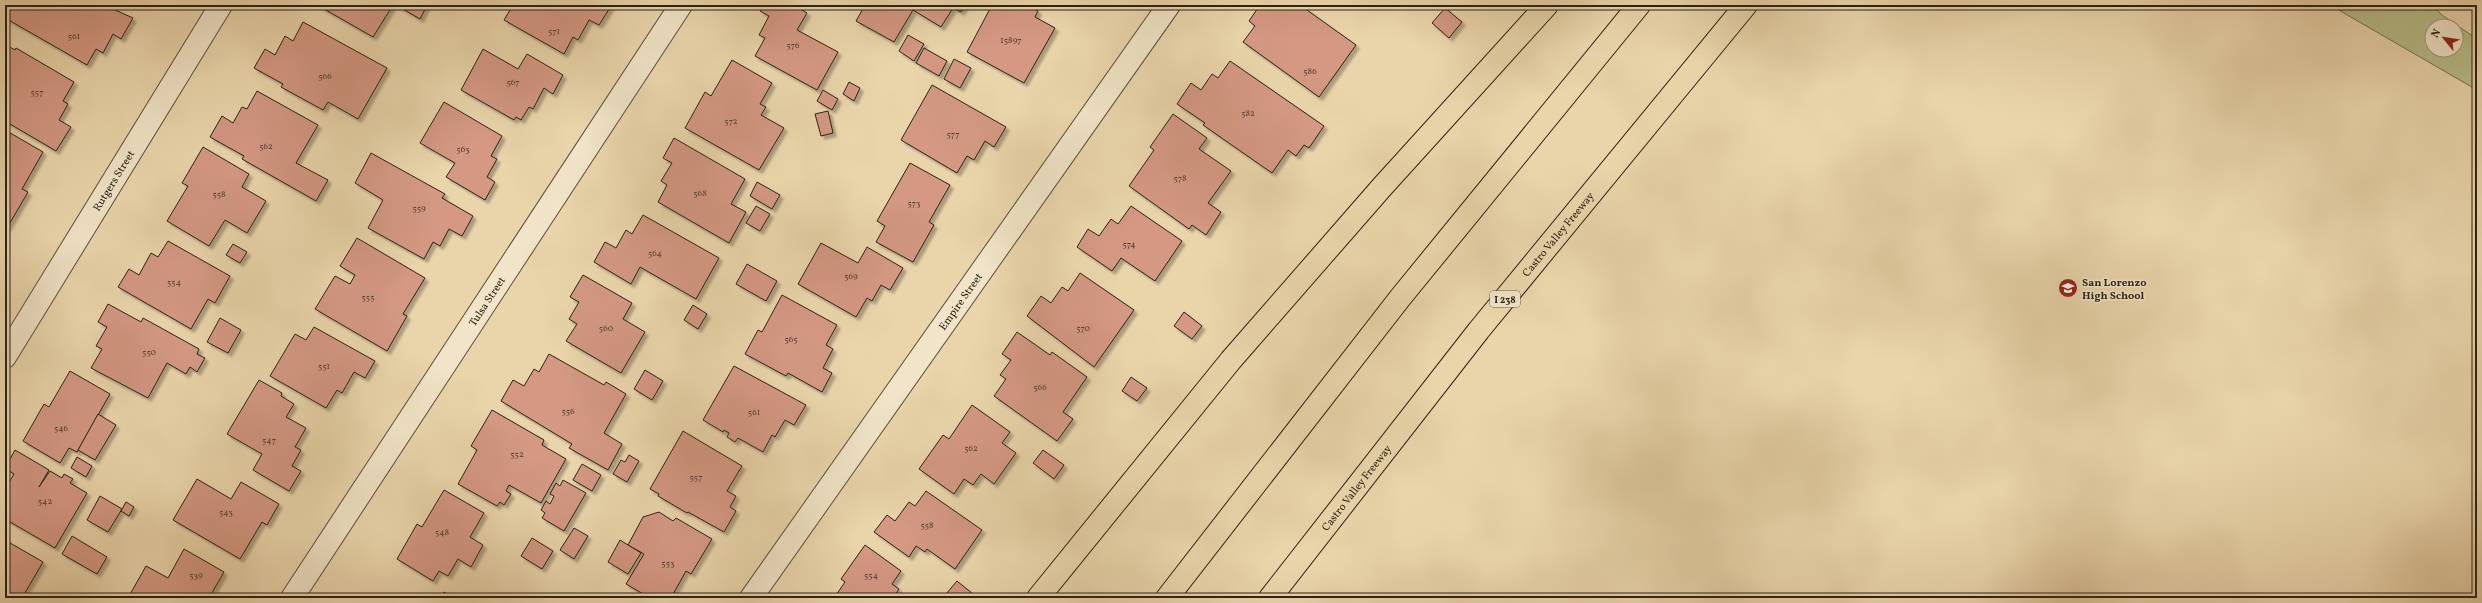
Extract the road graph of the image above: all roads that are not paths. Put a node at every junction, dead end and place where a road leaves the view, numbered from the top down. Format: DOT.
graph roads {
  1 [pos="221,5"];
  2 [pos="681,5"];
  3 [pos="1170,5"];
  4 [pos="1639,5"];
  5 [pos="1746,5"];
  6 [pos="1541,11"];
  7 [pos="5,357"];
  8 [pos="292,598"];
  9 [pos="751,598"];
  10 [pos="1038,598"];
  11 [pos="1167,598"];
  12 [pos="1270,598"];
  1 -- 7 [label="street, Rutgers Street"];
  2 -- 8 [label="street, Tulsa Street"];
  3 -- 9 [label="street, Empire Street"];
  4 -- 11 [label="highway"];
  5 -- 12 [label="highway, Castro Valley Freeway / I 238"];
  6 -- 10 [label="highway"];
}
